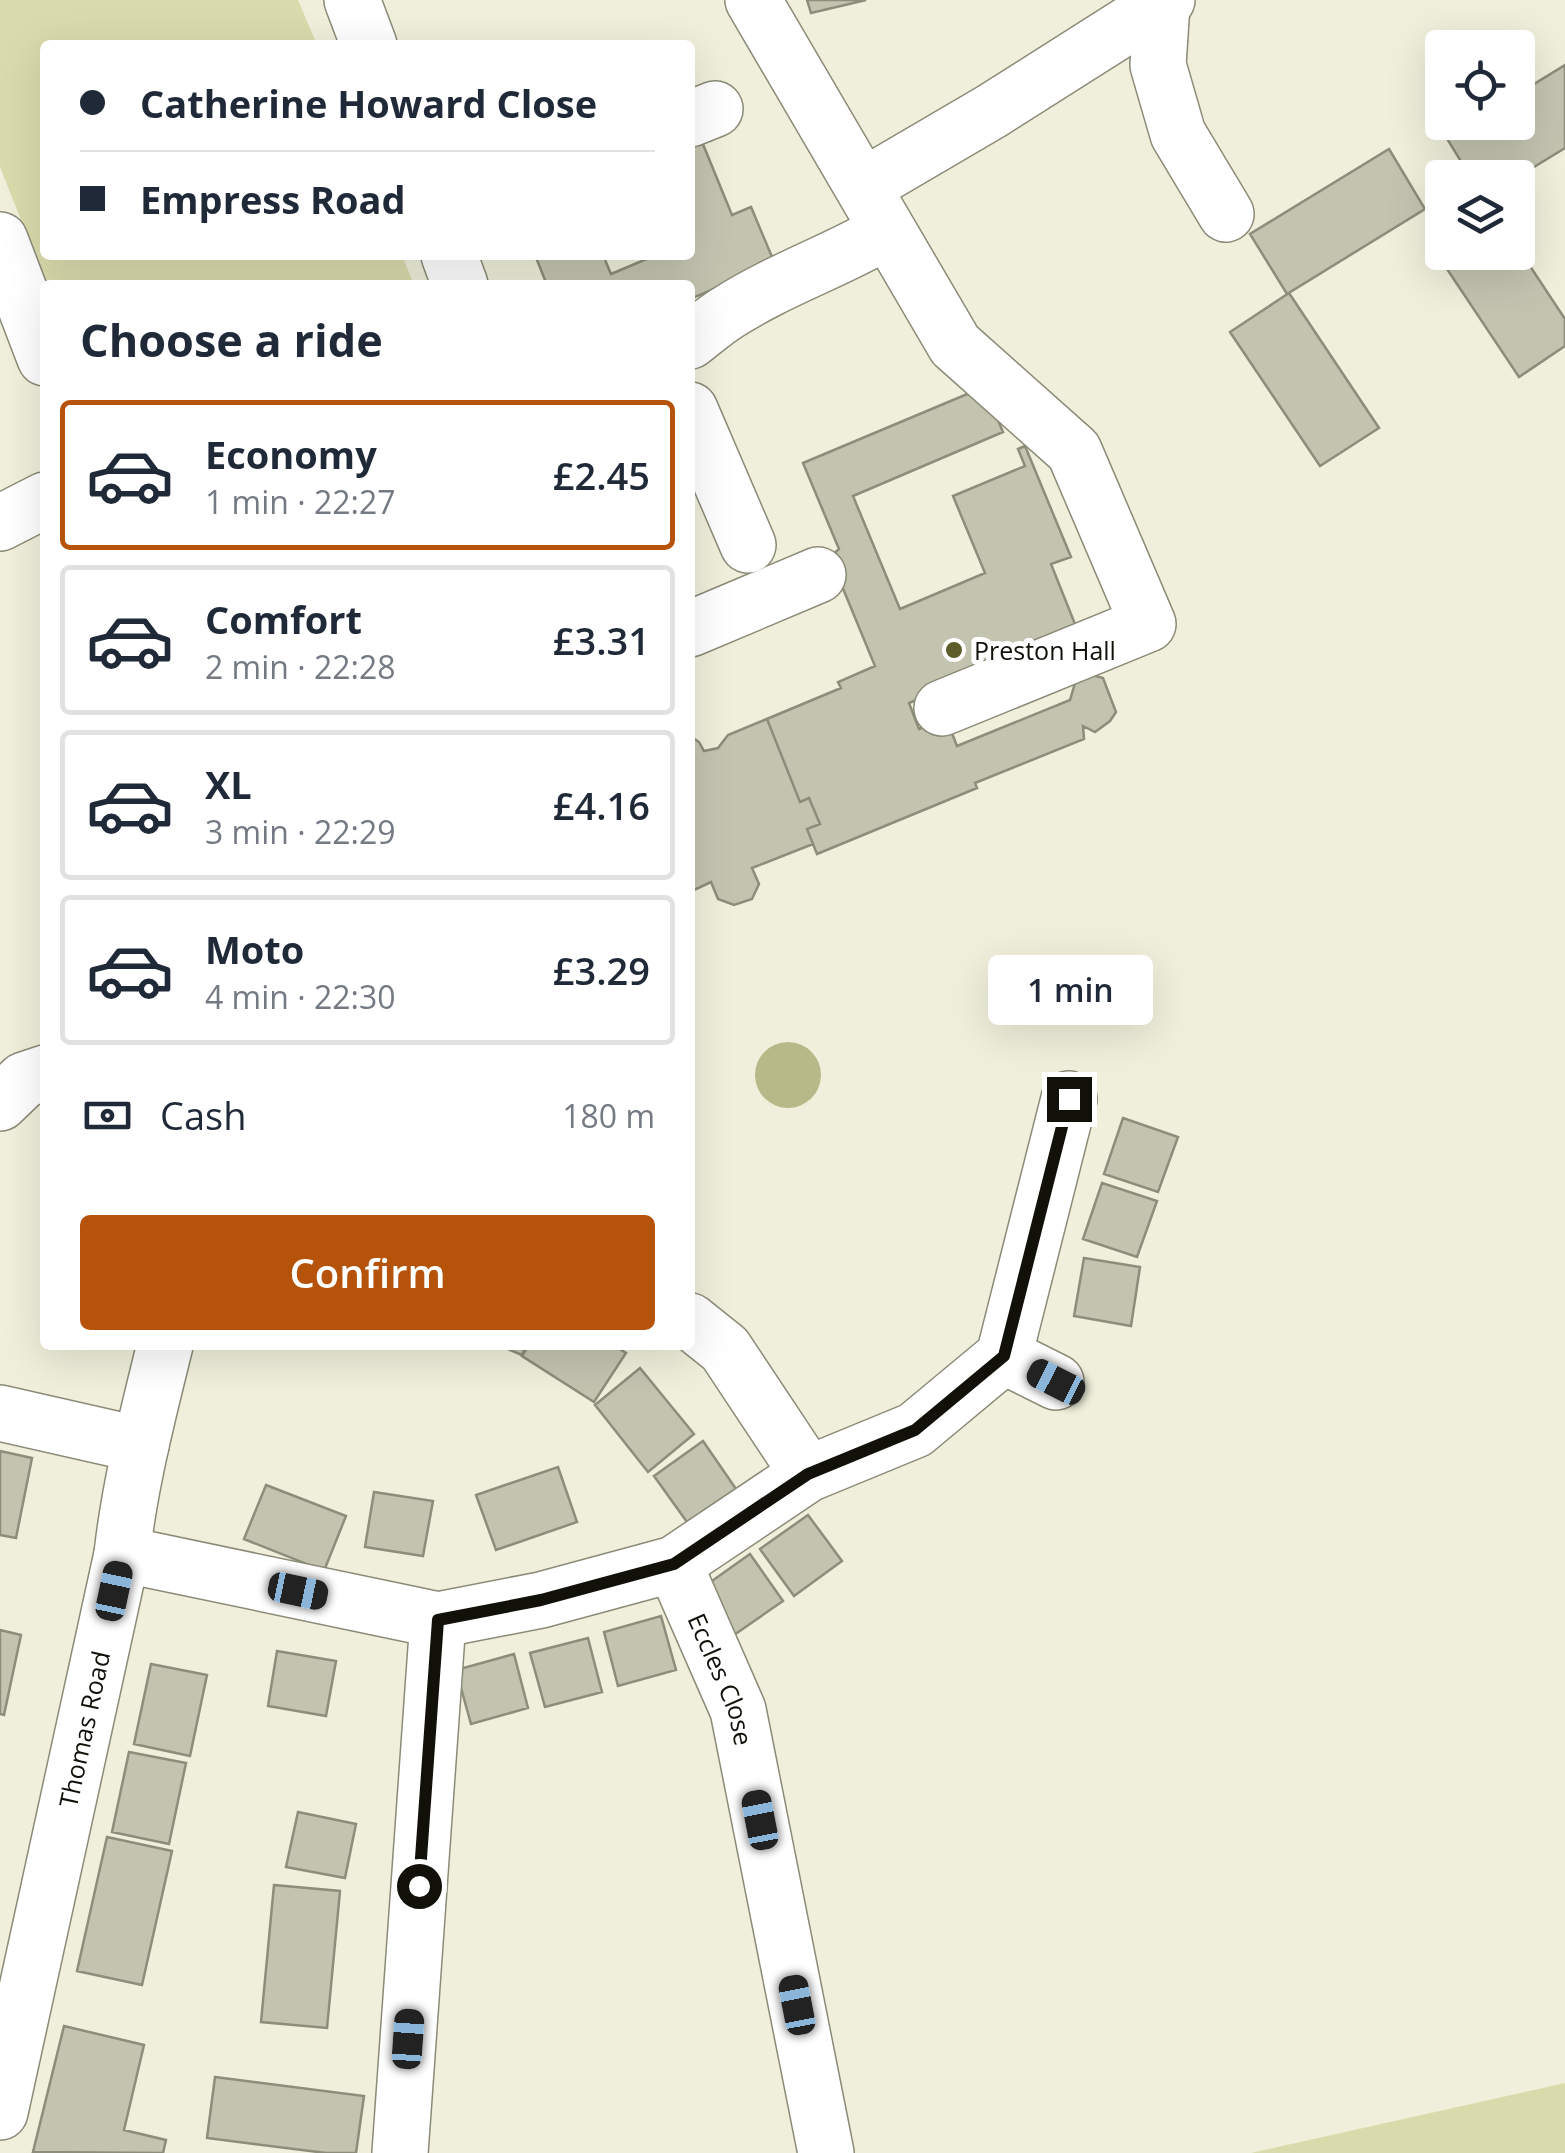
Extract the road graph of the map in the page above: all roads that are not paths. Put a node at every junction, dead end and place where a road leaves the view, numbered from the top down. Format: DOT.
graph roads {
  1 [pos="352,0"];
  2 [pos="753,0"];
  3 [pos="1164,2"];
  4 [pos="367,40"];
  5 [pos="876,209"];
  6 [pos="1226,214"];
  7 [pos="0,240"];
  8 [pos="695,337"];
  9 [pos="40,345"];
  10 [pos="695,422"];
  11 [pos="40,503"];
  12 [pos="0,523"];
  13 [pos="748,545"];
  14 [pos="818,575"];
  15 [pos="695,627"];
  16 [pos="942,708"];
  17 [pos="40,1075"];
  18 [pos="1069,1099"];
  19 [pos="0,1103"];
  20 [pos="695,1325"];
  21 [pos="164,1350"];
  22 [pos="1004,1356"];
  23 [pos="1056,1382"];
  24 [pos="0,1413"];
  25 [pos="140,1445"];
  26 [pos="808,1474"];
  27 [pos="122,1554"];
  28 [pos="674,1564"];
  29 [pos="438,1620"];
  30 [pos="0,2112"];
  31 [pos="400,2153"];
  32 [pos="826,2153"];
  1 -- 4 [label="street"];
  2 -- 5 [label="street"];
  3 -- 5 [label="street"];
  3 -- 6 [label="street"];
  5 -- 8 [label="street"];
  5 -- 16 [label="street"];
  7 -- 9 [label="street"];
  10 -- 13 [label="street"];
  11 -- 12 [label="street"];
  14 -- 15 [label="street"];
  17 -- 19 [label="street"];
  18 -- 22 [label="street"];
  20 -- 26 [label="street"];
  21 -- 25 [label="street, Thomas Road"];
  22 -- 23 [label="street"];
  22 -- 26 [label="street"];
  24 -- 25 [label="street"];
  25 -- 27 [label="street, Thomas Road"];
  26 -- 28 [label="street"];
  27 -- 29 [label="street"];
  27 -- 30 [label="street, Thomas Road"];
  28 -- 29 [label="street"];
  28 -- 32 [label="street, Eccles Close"];
  29 -- 31 [label="street"];
}
